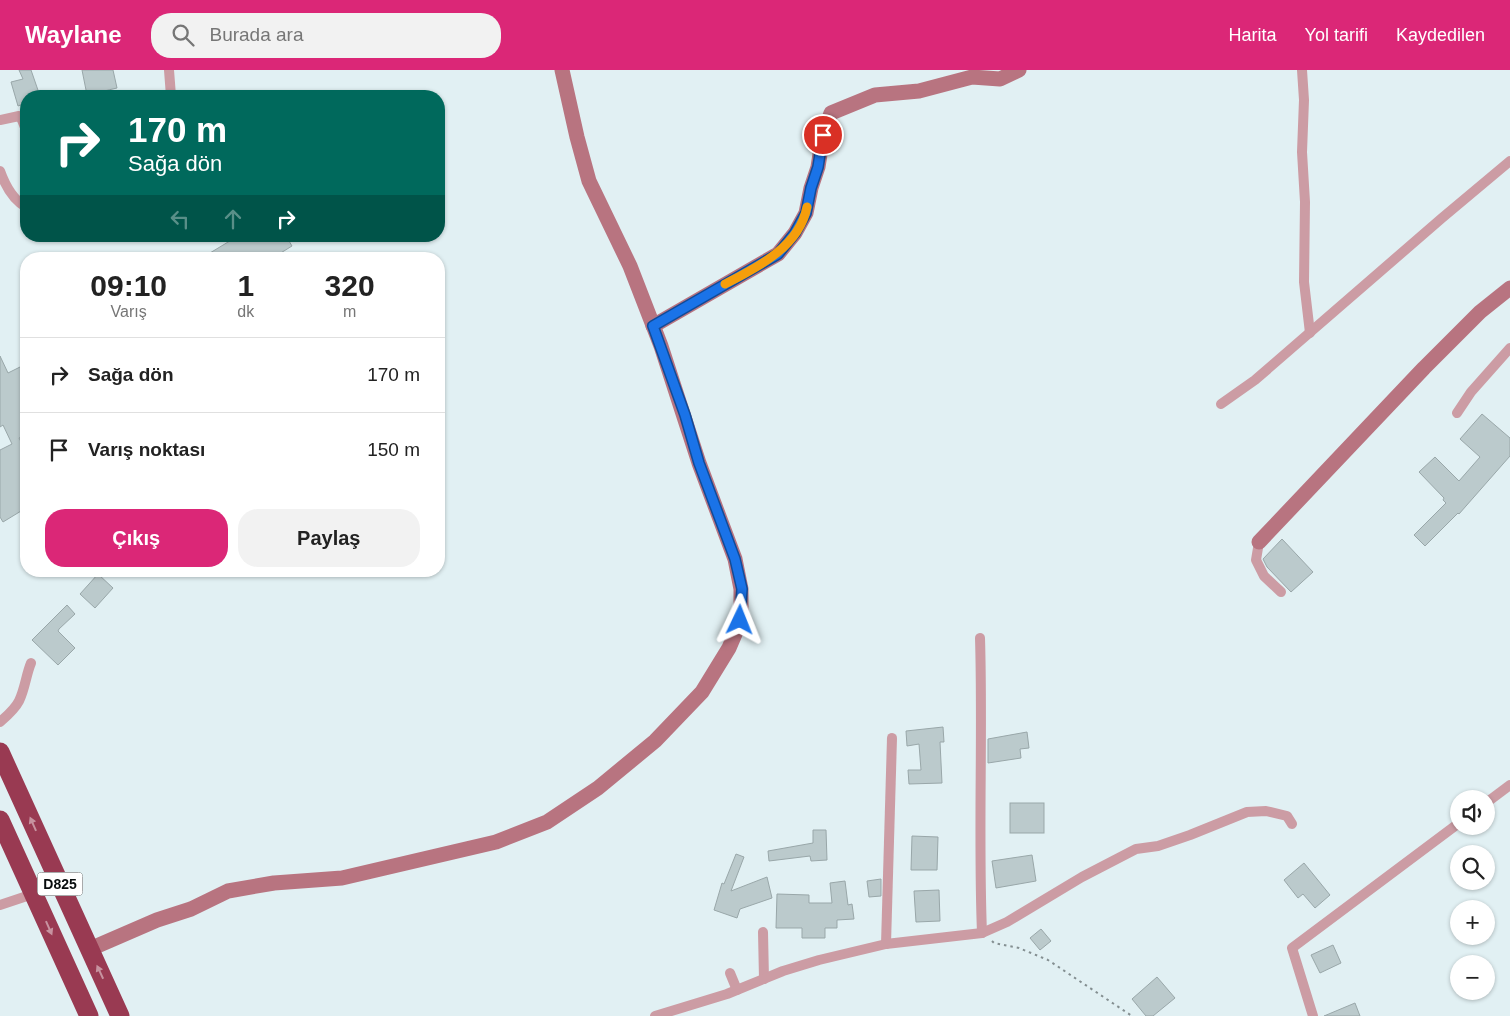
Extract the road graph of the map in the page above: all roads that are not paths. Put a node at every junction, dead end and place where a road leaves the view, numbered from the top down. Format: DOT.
graph roads {
  1 [pos="169,70"];
  2 [pos="562,70"];
  3 [pos="1019,70"];
  4 [pos="1302,70"];
  5 [pos="171,90"];
  6 [pos="20,117"];
  7 [pos="0,120"];
  8 [pos="1510,161"];
  9 [pos="0,170"];
  10 [pos="20,204"];
  11 [pos="1510,288"];
  12 [pos="653,326"];
  13 [pos="1310,333"];
  14 [pos="1510,348"];
  15 [pos="1221,404"];
  16 [pos="1456,413"];
  17 [pos="1259,542"];
  18 [pos="1281,592"];
  19 [pos="980,638"];
  20 [pos="31,663"];
  21 [pos="0,722"];
  22 [pos="892,738"];
  23 [pos="0,752"];
  24 [pos="1510,785"];
  25 [pos="1495,796"];
  26 [pos="0,820"];
  27 [pos="1292,824"];
  28 [pos="1450,831"];
  29 [pos="34,894"];
  30 [pos="0,905"];
  31 [pos="763,932"];
  32 [pos="982,933"];
  33 [pos="886,944"];
  34 [pos="90,949"];
  35 [pos="730,973"];
  36 [pos="764,979"];
  37 [pos="737,990"];
  38 [pos="89,1016"];
  39 [pos="120,1016"];
  40 [pos="655,1016"];
  41 [pos="1313,1016"];
  1 -- 5 [label="street"];
  2 -- 12 [label="street"];
  3 -- 12 [label="street"];
  4 -- 13 [label="street"];
  6 -- 7 [label="street"];
  8 -- 13 [label="street"];
  9 -- 10 [label="street"];
  11 -- 17 [label="street"];
  12 -- 34 [label="street"];
  13 -- 15 [label="street"];
  14 -- 16 [label="street"];
  17 -- 18 [label="street"];
  19 -- 32 [label="street"];
  20 -- 21 [label="street"];
  22 -- 33 [label="street"];
  34 -- 23 [label="highway, D825, one-way"];
  24 -- 25 [label="street"];
  26 -- 29 [label="highway, D825"];
  27 -- 32 [label="street"];
  28 -- 41 [label="street"];
  29 -- 30 [label="street"];
  29 -- 38 [label="highway, D825, one-way"];
  31 -- 36 [label="street"];
  32 -- 33 [label="street"];
  33 -- 36 [label="street"];
  39 -- 34 [label="highway, D825, one-way"];
  35 -- 37 [label="street"];
  36 -- 37 [label="street"];
  37 -- 40 [label="street"];
}
